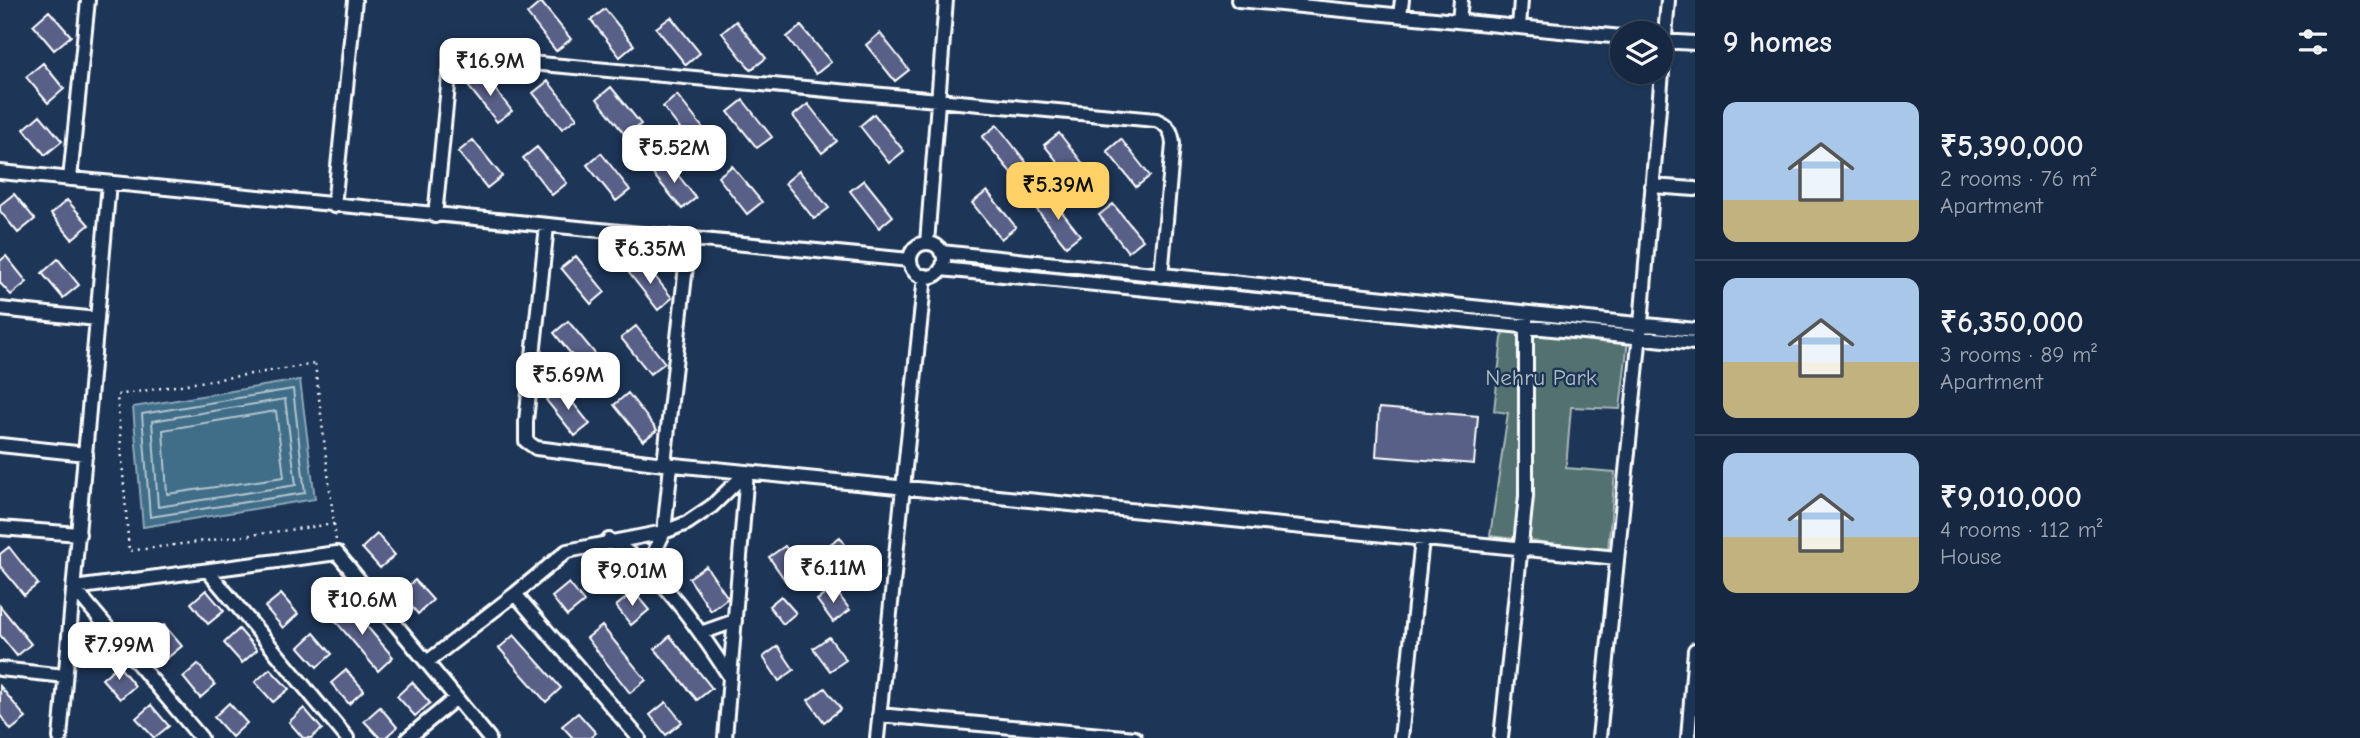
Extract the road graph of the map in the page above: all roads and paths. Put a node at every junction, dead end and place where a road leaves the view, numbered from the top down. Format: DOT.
graph roads {
  1 [pos="88,0"];
  2 [pos="355,0"];
  3 [pos="946,0"];
  4 [pos="1238,0"];
  5 [pos="1402,0"];
  6 [pos="1461,0"];
  7 [pos="1521,0"];
  8 [pos="1668,0"];
  9 [pos="1271,2"];
  10 [pos="1334,5"];
  11 [pos="1400,15"];
  12 [pos="1459,21"];
  13 [pos="1665,21"];
  14 [pos="1519,27"];
  15 [pos="1610,36"];
  16 [pos="1673,42"];
  17 [pos="1695,43"];
  18 [pos="1660,84"];
  19 [pos="938,101"];
  20 [pos="0,172"];
  21 [pos="70,179"];
  22 [pos="109,183"];
  23 [pos="1653,186"];
  24 [pos="1695,189"];
  25 [pos="334,206"];
  26 [pos="435,216"];
  27 [pos="547,226"];
  28 [pos="690,239"];
  29 [pos="927,243"];
  30 [pos="941,252"];
  31 [pos="910,260"];
  32 [pos="941,269"];
  33 [pos="925,276"];
  34 [pos="1161,276"];
  35 [pos="0,309"];
  36 [pos="97,319"];
  37 [pos="1526,320"];
  38 [pos="1695,330"];
  39 [pos="1640,331"];
  40 [pos="1695,343"];
  41 [pos="0,445"];
  42 [pos="86,454"];
  43 [pos="668,465"];
  44 [pos="747,472"];
  45 [pos="903,487"];
  46 [pos="334,524"];
  47 [pos="0,528"];
  48 [pos="664,532"];
  49 [pos="79,534"];
  50 [pos="1422,538"];
  51 [pos="609,540"];
  52 [pos="1520,548"];
  53 [pos="337,553"];
  54 [pos="1617,558"];
  55 [pos="646,570"];
  56 [pos="208,571"];
  57 [pos="74,588"];
  58 [pos="515,594"];
  59 [pos="735,621"];
  60 [pos="701,633"];
  61 [pos="1695,650"];
  62 [pos="427,662"];
  63 [pos="0,669"];
  64 [pos="65,676"];
  65 [pos="730,677"];
  66 [pos="456,698"];
  67 [pos="879,715"];
  68 [pos="60,738"];
  69 [pos="201,738"];
  70 [pos="347,738"];
  71 [pos="408,738"];
  72 [pos="489,738"];
  73 [pos="639,738"];
  74 [pos="725,738"];
  75 [pos="877,738"];
  76 [pos="1135,738"];
  77 [pos="1401,738"];
  78 [pos="1501,738"];
  79 [pos="1599,738"];
  80 [pos="1688,738"];
  1 -- 21 [label="street"];
  2 -- 25 [label="street"];
  3 -- 19 [label="street"];
  4 -- 9 [label="street"];
  5 -- 11 [label="street"];
  6 -- 12 [label="street"];
  7 -- 14 [label="street"];
  8 -- 13 [label="street"];
  9 -- 10 [label="street"];
  10 -- 11 [label="street"];
  11 -- 12 [label="street"];
  12 -- 14 [label="street"];
  14 -- 15 [label="street"];
  16 -- 17 [label="street"];
  18 -- 23 [label="street"];
  19 -- 26 [label="street"];
  19 -- 29 [label="street"];
  19 -- 34 [label="street"];
  20 -- 21 [label="street"];
  21 -- 22 [label="street"];
  22 -- 25 [label="street"];
  22 -- 36 [label="street"];
  23 -- 24 [label="street"];
  23 -- 39 [label="street"];
  25 -- 26 [label="street"];
  26 -- 27 [label="street"];
  27 -- 28 [label="street"];
  27 -- 43 [label="street"];
  28 -- 31 [label="street"];
  28 -- 43 [label="street"];
  29 -- 30 [label="street"];
  29 -- 31 [label="street"];
  30 -- 32 [label="street"];
  30 -- 34 [label="street"];
  31 -- 33 [label="street"];
  32 -- 33 [label="street"];
  32 -- 37 [label="street"];
  33 -- 45 [label="street"];
  34 -- 37 [label="street"];
  35 -- 36 [label="street"];
  36 -- 42 [label="street"];
  37 -- 39 [label="street"];
  37 -- 52 [label="street"];
  38 -- 39 [label="street"];
  39 -- 40 [label="street"];
  39 -- 54 [label="street"];
  41 -- 42 [label="street"];
  42 -- 49 [label="street"];
  43 -- 44 [label="street"];
  43 -- 48 [label="street"];
  44 -- 45 [label="street"];
  44 -- 48 [label="street"];
  44 -- 59 [label="street"];
  45 -- 50 [label="street"];
  45 -- 67 [label="street"];
  46 -- 46 [label="path"];
  46 -- 53 [label="path"];
  47 -- 49 [label="street"];
  48 -- 51 [label="street"];
  48 -- 55 [label="street"];
  49 -- 57 [label="street"];
  50 -- 52 [label="street"];
  50 -- 77 [label="street"];
  51 -- 55 [label="street"];
  51 -- 58 [label="street"];
  52 -- 54 [label="street"];
  52 -- 78 [label="street"];
  53 -- 56 [label="street"];
  53 -- 62 [label="street"];
  54 -- 79 [label="street"];
  55 -- 60 [label="street"];
  56 -- 57 [label="street"];
  56 -- 70 [label="street"];
  57 -- 64 [label="street"];
  57 -- 69 [label="street"];
  58 -- 62 [label="street"];
  58 -- 73 [label="street"];
  59 -- 60 [label="street"];
  59 -- 65 [label="street"];
  60 -- 65 [label="street"];
  61 -- 80 [label="street"];
  62 -- 66 [label="street"];
  63 -- 64 [label="street"];
  64 -- 68 [label="street"];
  65 -- 74 [label="street"];
  66 -- 71 [label="street"];
  66 -- 72 [label="street"];
  67 -- 75 [label="street"];
  67 -- 76 [label="street"];
}
